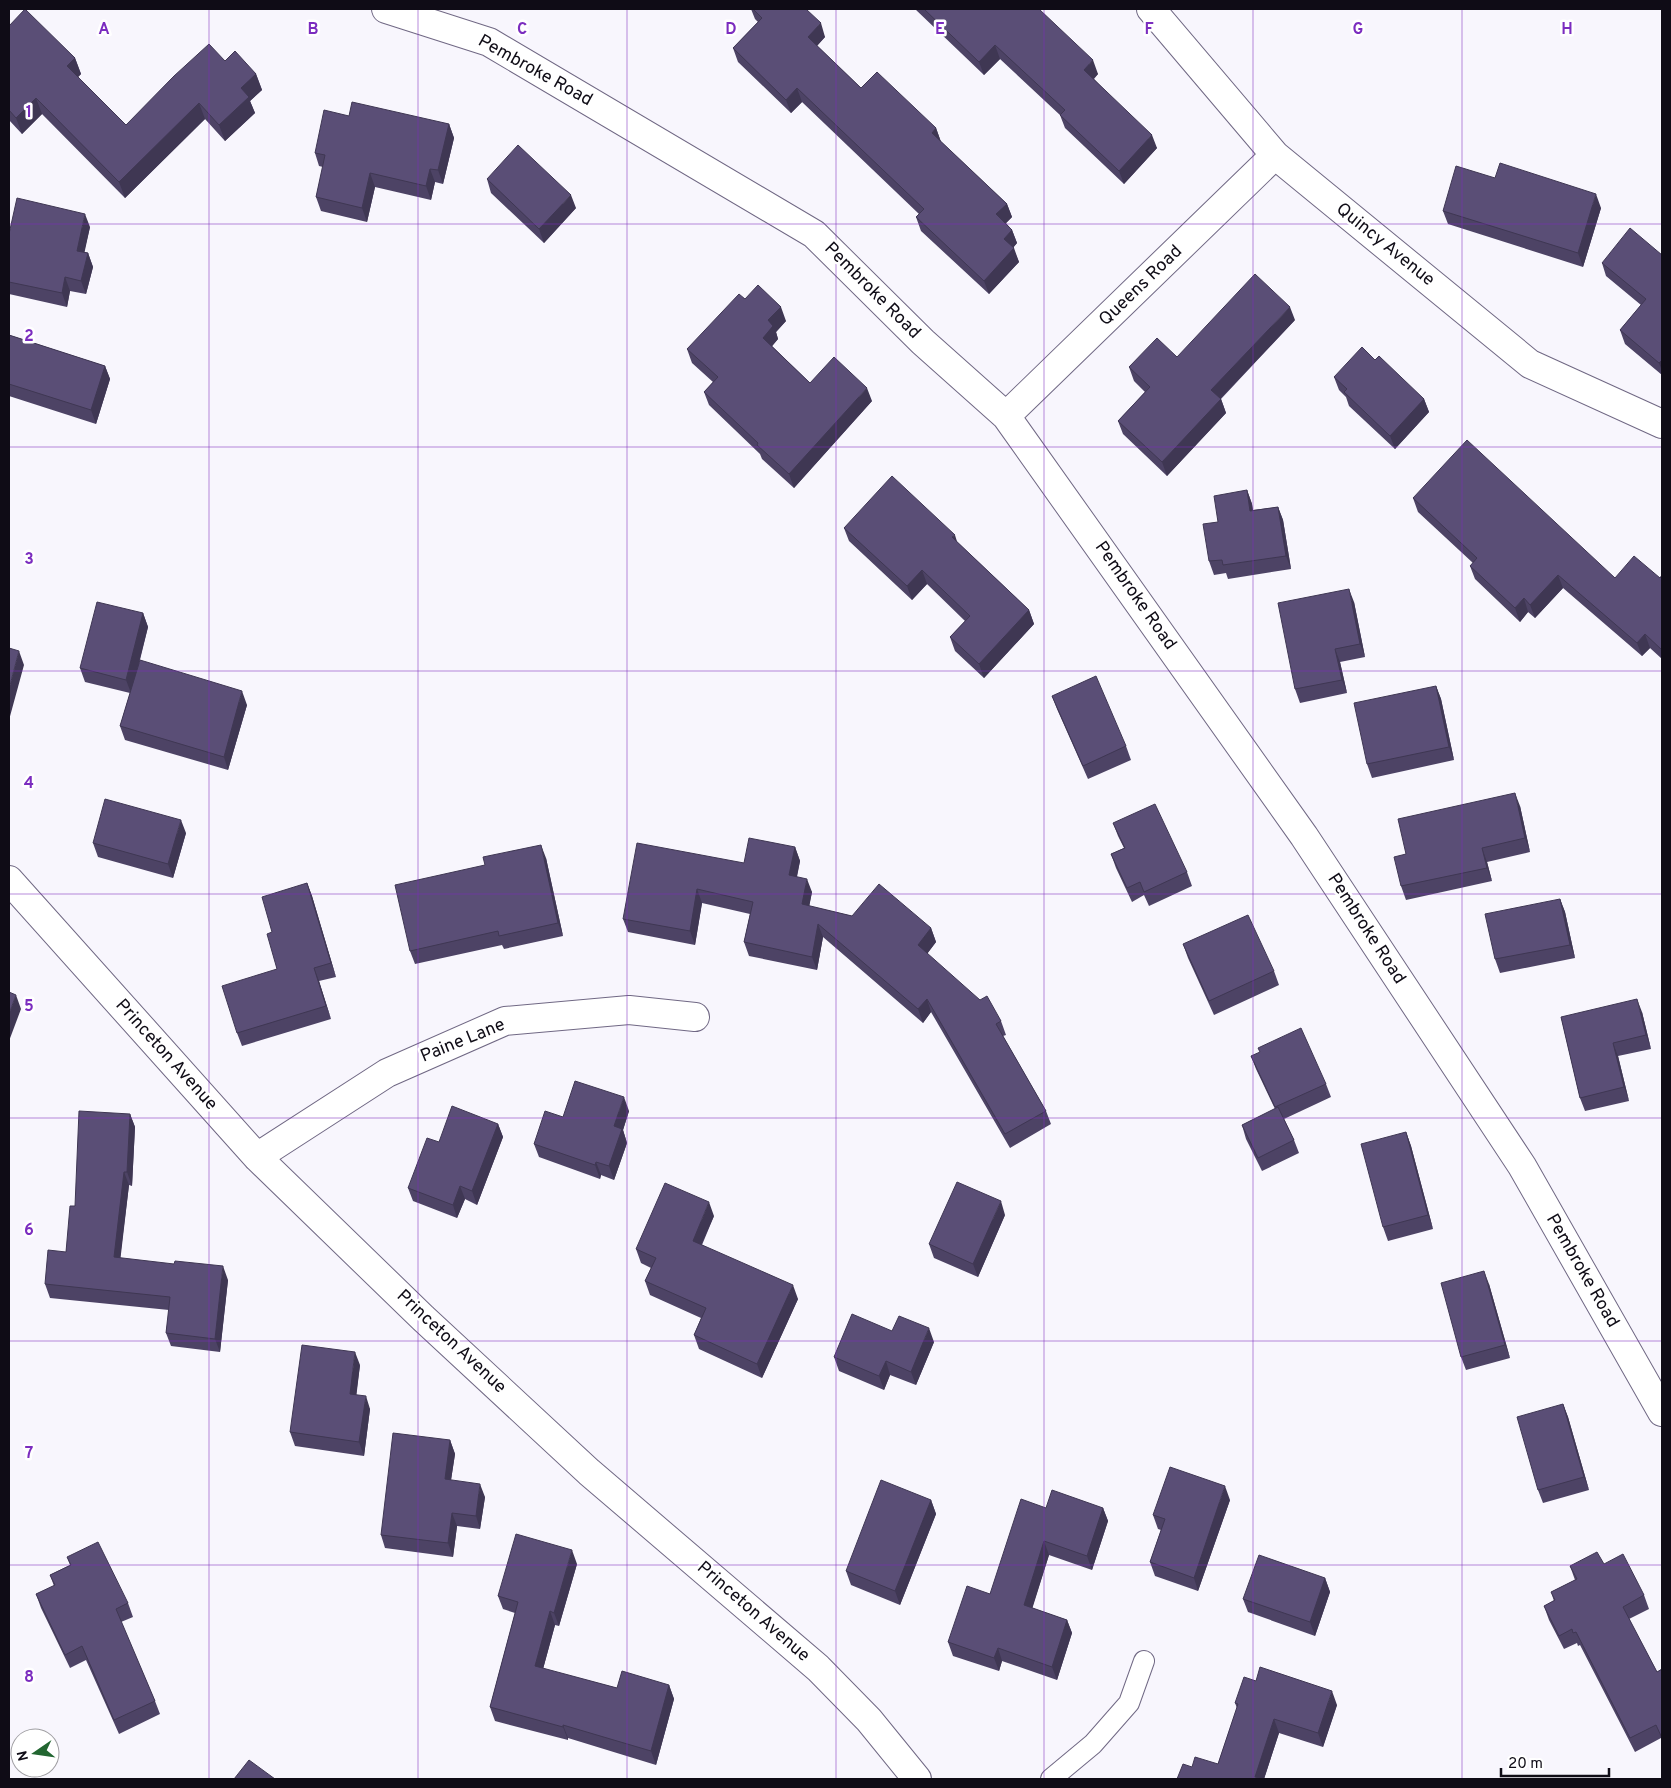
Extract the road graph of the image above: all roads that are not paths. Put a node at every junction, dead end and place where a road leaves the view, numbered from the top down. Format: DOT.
graph roads {
  1 [pos="386,9"];
  2 [pos="1151,9"];
  3 [pos="1275,155"];
  4 [pos="1006,416"];
  5 [pos="1662,424"];
  6 [pos="9,880"];
  7 [pos="694,1017"];
  8 [pos="257,1157"];
  9 [pos="1662,1412"];
  10 [pos="1144,1661"];
  11 [pos="917,1779"];
  12 [pos="1051,1779"];
  1 -- 4 [label="street, Pembroke Road"];
  2 -- 3 [label="street, Quincy Avenue"];
  3 -- 4 [label="street, Queens Road"];
  3 -- 5 [label="street, Quincy Avenue"];
  4 -- 9 [label="street, Pembroke Road"];
  6 -- 8 [label="street, Princeton Avenue"];
  7 -- 8 [label="street, Paine Lane"];
  8 -- 11 [label="street, Princeton Avenue"];
  10 -- 12 [label="lane"];
}
